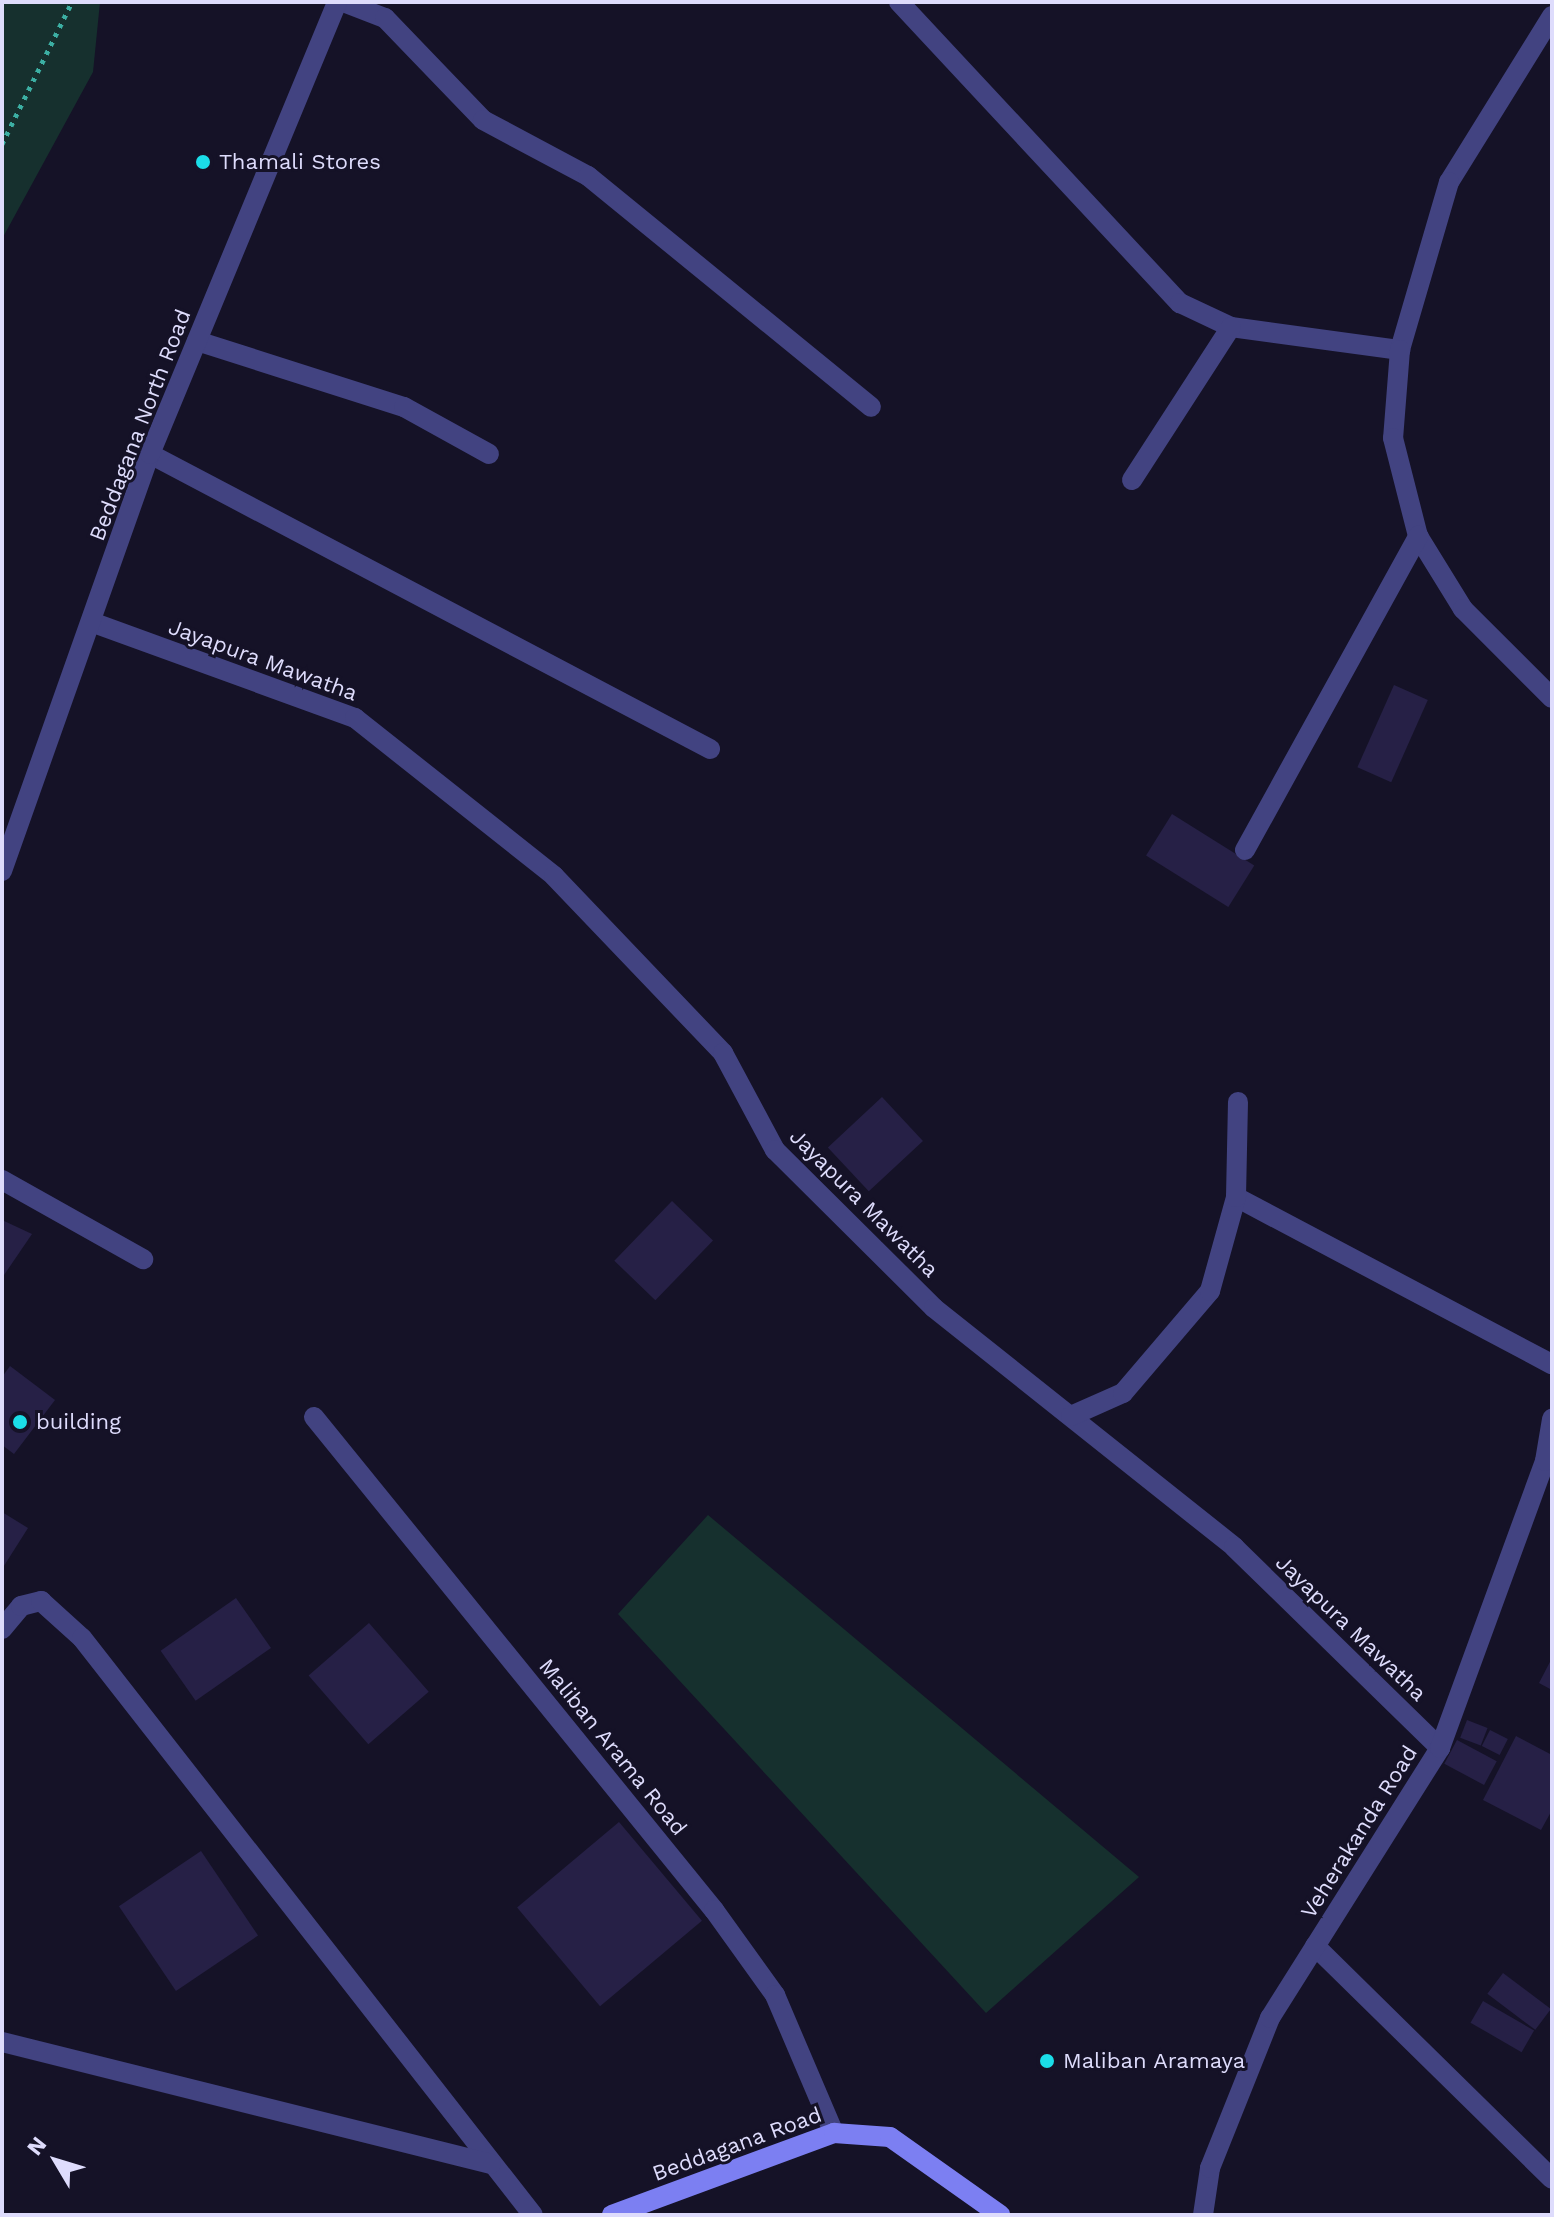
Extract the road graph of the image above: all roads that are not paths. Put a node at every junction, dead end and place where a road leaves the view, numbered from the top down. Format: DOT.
graph roads {
  1 [pos="340,2"];
  2 [pos="899,2"];
  3 [pos="1552,16"];
  4 [pos="1231,327"];
  5 [pos="197,341"];
  6 [pos="1400,350"];
  7 [pos="871,407"];
  8 [pos="150,454"];
  9 [pos="489,454"];
  10 [pos="1132,480"];
  11 [pos="1418,536"];
  12 [pos="94,623"];
  13 [pos="1552,698"];
  14 [pos="710,749"];
  15 [pos="1245,850"];
  16 [pos="2,871"];
  17 [pos="1238,1102"];
  18 [pos="2,1180"];
  19 [pos="1236,1197"];
  20 [pos="143,1259"];
  21 [pos="1552,1364"];
  22 [pos="1071,1416"];
  23 [pos="314,1417"];
  24 [pos="1552,1419"];
  25 [pos="1549,1462"];
  26 [pos="2,1629"];
  27 [pos="1440,1748"];
  28 [pos="1315,1946"];
  29 [pos="2,2042"];
  30 [pos="834,2133"];
  31 [pos="491,2164"];
  32 [pos="1552,2179"];
  33 [pos="533,2215"];
  34 [pos="612,2215"];
  35 [pos="1000,2215"];
  36 [pos="1203,2215"];
  1 -- 5 [label="street, Beddagana North Road"];
  1 -- 7 [label="street"];
  2 -- 4 [label="street"];
  3 -- 6 [label="street"];
  4 -- 6 [label="street"];
  4 -- 10 [label="street"];
  5 -- 8 [label="street, Beddagana North Road"];
  5 -- 9 [label="street"];
  6 -- 11 [label="street"];
  8 -- 12 [label="street, Beddagana North Road"];
  8 -- 14 [label="street"];
  11 -- 13 [label="street"];
  11 -- 15 [label="street"];
  12 -- 16 [label="street, Beddagana North Road"];
  12 -- 22 [label="street, Jayapura Mawatha"];
  17 -- 19 [label="street"];
  18 -- 20 [label="street"];
  19 -- 21 [label="street"];
  19 -- 22 [label="street"];
  22 -- 27 [label="street, Jayapura Mawatha"];
  23 -- 30 [label="street, Maliban Arama Road"];
  24 -- 25 [label="street, Veherakanda Road"];
  25 -- 27 [label="street, Veherakanda Road"];
  26 -- 31 [label="street"];
  27 -- 28 [label="street, Veherakanda Road"];
  28 -- 32 [label="street"];
  28 -- 36 [label="street, Veherakanda Road"];
  29 -- 31 [label="street"];
  30 -- 34 [label="street, Beddagana Road"];
  30 -- 35 [label="street, Beddagana Road"];
  31 -- 33 [label="street"];
}
